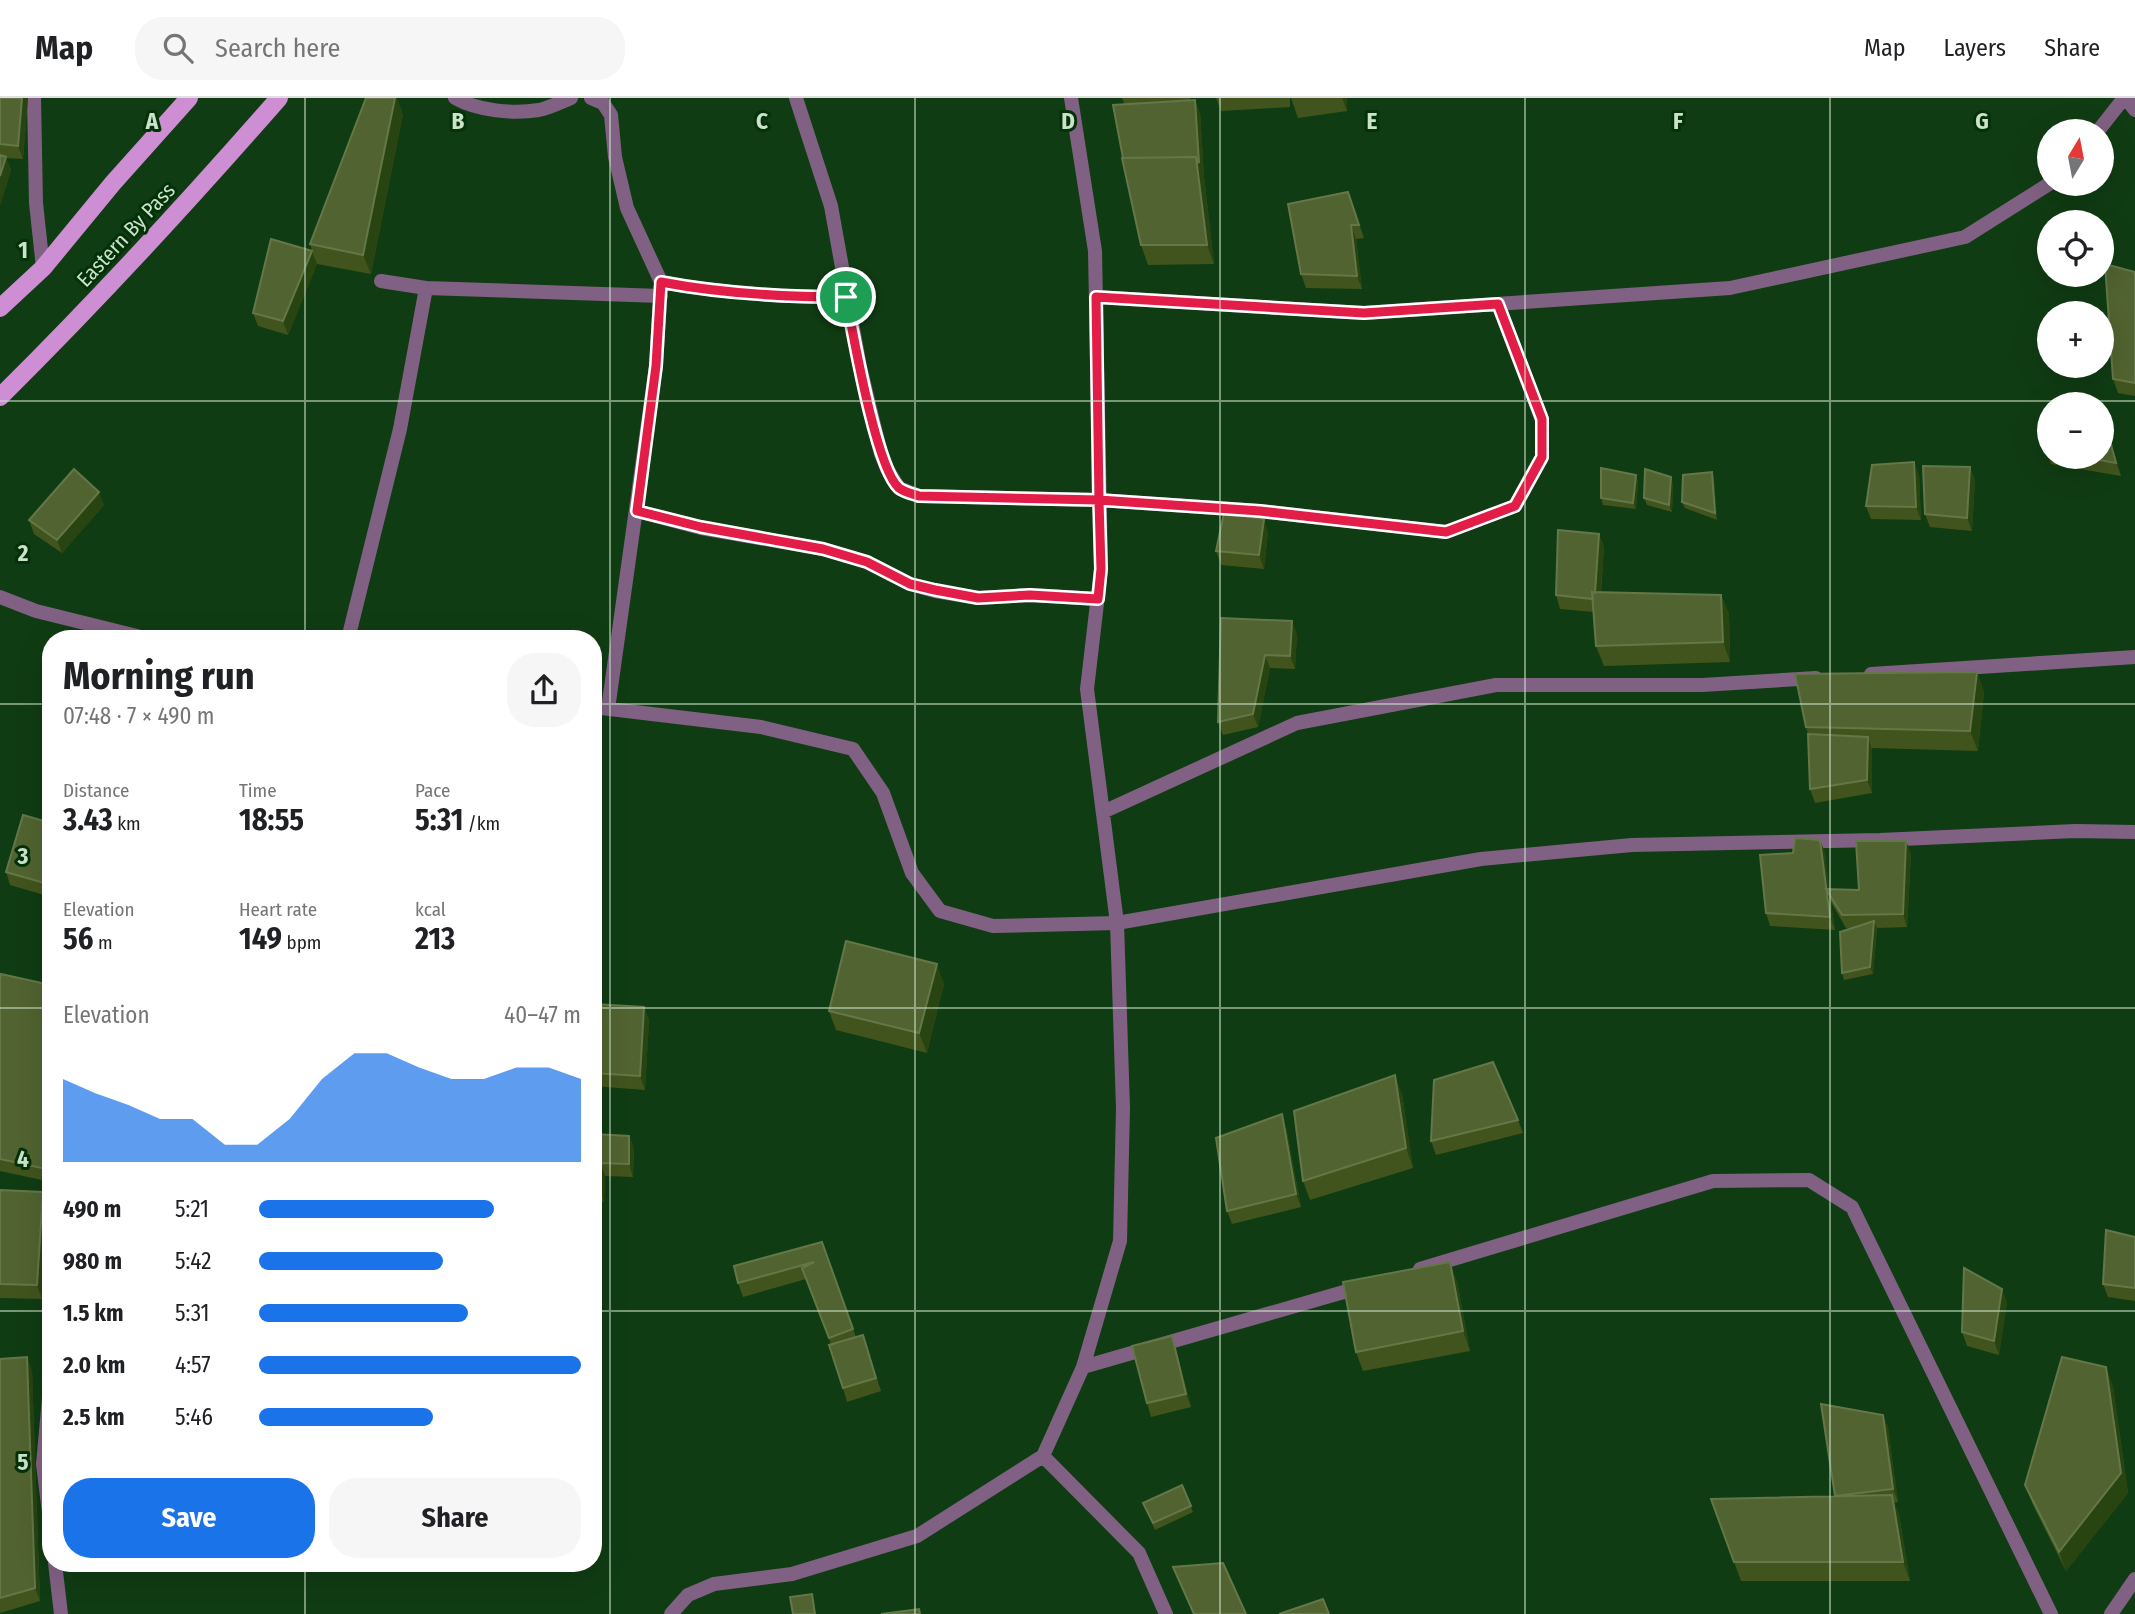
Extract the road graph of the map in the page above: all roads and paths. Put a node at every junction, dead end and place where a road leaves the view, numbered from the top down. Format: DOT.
graph roads {
  1 [pos="34,98"];
  2 [pos="189,98"];
  3 [pos="279,98"];
  4 [pos="455,98"];
  5 [pos="571,98"];
  6 [pos="591,98"];
  7 [pos="796,98"];
  8 [pos="1071,98"];
  9 [pos="2125,98"];
  10 [pos="2135,110"];
  11 [pos="2108,119"];
  12 [pos="2037,192"];
  13 [pos="43,268"];
  14 [pos="381,281"];
  15 [pos="426,288"];
  16 [pos="661,289"];
  17 [pos="846,297"];
  18 [pos="1096,297"];
  19 [pos="1498,304"];
  20 [pos="0,308"];
  21 [pos="0,397"];
  22 [pos="1099,500"];
  23 [pos="637,511"];
  24 [pos="0,597"];
  25 [pos="1098,599"];
  26 [pos="113,630"];
  27 [pos="350,630"];
  28 [pos="2135,657"];
  29 [pos="1855,675"];
  30 [pos="1827,677"];
  31 [pos="602,708"];
  32 [pos="608,709"];
  33 [pos="1103,812"];
  34 [pos="2135,832"];
  35 [pos="1117,923"];
  36 [pos="1412,1272"];
  37 [pos="1371,1283"];
  38 [pos="1083,1367"];
  39 [pos="1044,1456"];
  40 [pos="56,1572"];
  41 [pos="2135,1579"];
  42 [pos="61,1614"];
  43 [pos="671,1614"];
  44 [pos="1166,1614"];
  45 [pos="2051,1614"];
  46 [pos="2110,1614"];
  1 -- 13 [label="street"];
  2 -- 13 [label="main road, Eastern By Pass"];
  3 -- 21 [label="main road, Eastern By Pass"];
  4 -- 5 [label="street"];
  6 -- 16 [label="street"];
  7 -- 17 [label="street"];
  8 -- 18 [label="street"];
  9 -- 10 [label="street"];
  9 -- 11 [label="street"];
  12 -- 19 [label="street"];
  13 -- 20 [label="main road, Eastern By Pass"];
  14 -- 15 [label="street"];
  15 -- 16 [label="street"];
  15 -- 27 [label="street"];
  16 -- 17 [label="street"];
  16 -- 23 [label="street"];
  17 -- 22 [label="street"];
  18 -- 19 [label="street"];
  18 -- 22 [label="street"];
  19 -- 22 [label="street"];
  22 -- 25 [label="street"];
  23 -- 25 [label="street"];
  23 -- 32 [label="street"];
  24 -- 26 [label="street"];
  25 -- 33 [label="street"];
  28 -- 29 [label="street"];
  30 -- 33 [label="street"];
  31 -- 32 [label="street"];
  32 -- 35 [label="street"];
  33 -- 35 [label="street"];
  34 -- 35 [label="street"];
  35 -- 38 [label="street"];
  36 -- 45 [label="street"];
  37 -- 38 [label="street"];
  38 -- 39 [label="street"];
  39 -- 43 [label="street"];
  39 -- 44 [label="street"];
  40 -- 42 [label="street"];
  41 -- 46 [label="street"];
}
